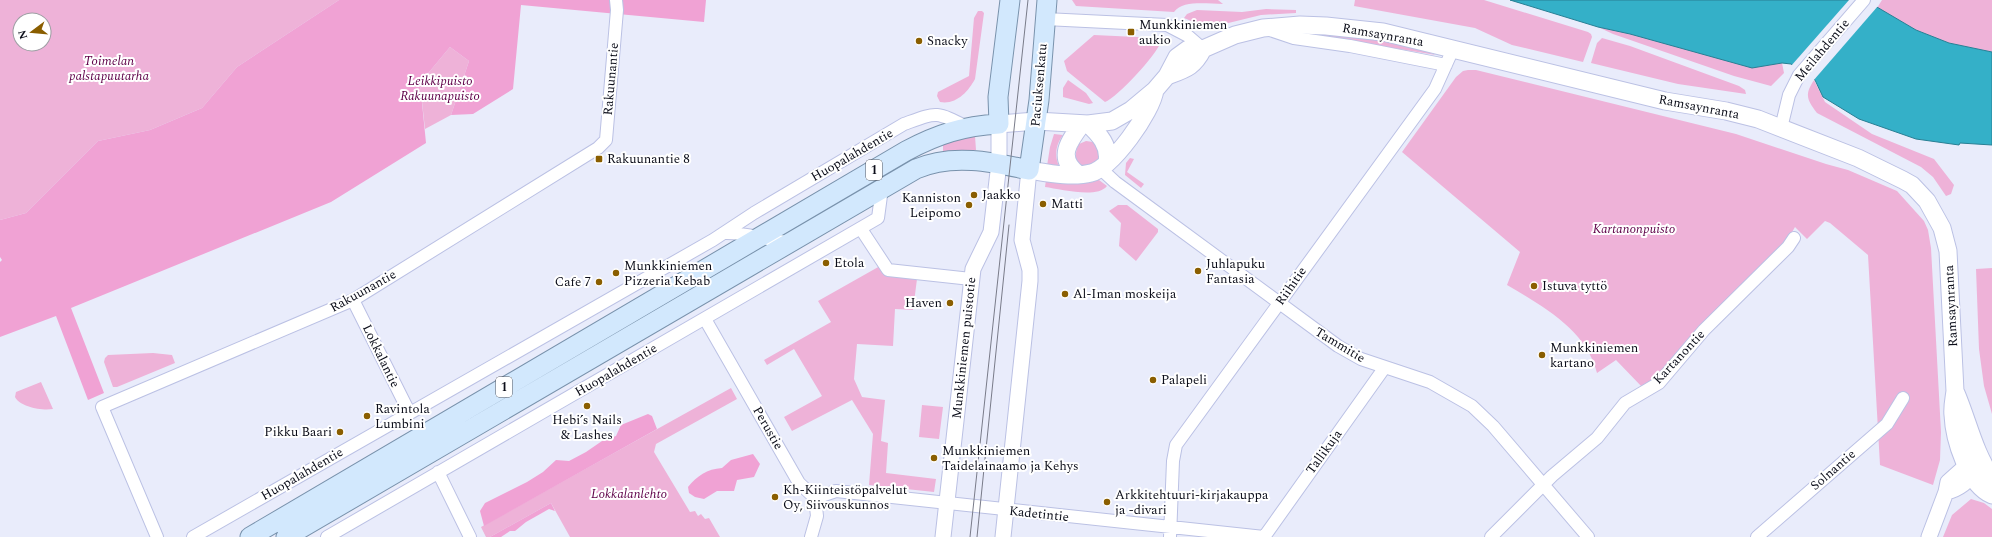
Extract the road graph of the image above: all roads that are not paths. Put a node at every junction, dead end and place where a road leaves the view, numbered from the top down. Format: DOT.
graph roads {
  1 [pos="616,0"];
  2 [pos="1010,0"];
  3 [pos="1047,0"];
  4 [pos="1864,0"];
  5 [pos="1045,19"];
  6 [pos="1264,28"];
  7 [pos="1203,49"];
  8 [pos="1453,49"];
  9 [pos="1446,65"];
  10 [pos="1155,90"];
  11 [pos="1036,121"];
  12 [pos="999,124"];
  13 [pos="1085,124"];
  14 [pos="967,127"];
  15 [pos="1781,128"];
  16 [pos="999,163"];
  17 [pos="1104,166"];
  18 [pos="1029,170"];
  19 [pos="1078,174"];
  20 [pos="882,188"];
  21 [pos="861,228"];
  22 [pos="723,234"];
  23 [pos="758,238"];
  24 [pos="1794,238"];
  25 [pos="791,242"];
  26 [pos="971,279"];
  27 [pos="353,300"];
  28 [pos="1278,303"];
  29 [pos="705,319"];
  30 [pos="1384,367"];
  31 [pos="1903,398"];
  32 [pos="410,412"];
  33 [pos="1973,468"];
  34 [pos="438,472"];
  35 [pos="1992,478"];
  36 [pos="1543,486"];
  37 [pos="1992,495"];
  38 [pos="816,498"];
  39 [pos="947,503"];
  40 [pos="1006,510"];
  41 [pos="1171,533"];
  42 [pos="157,537"];
  43 [pos="193,537"];
  44 [pos="250,537"];
  45 [pos="286,537"];
  46 [pos="327,537"];
  47 [pos="470,537"];
  48 [pos="811,537"];
  49 [pos="943,537"];
  50 [pos="1003,537"];
  51 [pos="1264,537"];
  52 [pos="1490,537"];
  53 [pos="1588,537"];
  54 [pos="1757,537"];
  55 [pos="1929,537"];
  1 -- 27 [label="street, Rakuunantie"];
  2 -- 12 [label="main road"];
  3 -- 5 [label="main road, Paciuksenkatu"];
  4 -- 15 [label="street, Meilahdentie"];
  5 -- 7 [label="street"];
  5 -- 11 [label="main road, Paciuksenkatu"];
  6 -- 7 [label="main road, Ramsaynranta"];
  6 -- 8 [label="main road, Ramsaynranta"];
  6 -- 9 [label="street, Ramsaynranta"];
  7 -- 10 [label="main road, Ramsaynranta"];
  8 -- 9 [label="street, Riihitie"];
  8 -- 15 [label="main road, Ramsaynranta"];
  9 -- 28 [label="street, Riihitie"];
  10 -- 13 [label="main road, Ramsaynranta"];
  10 -- 17 [label="main road, Ramsaynranta"];
  11 -- 12 [label="main road, Huopalahdentie"];
  11 -- 13 [label="main road, Ramsaynranta"];
  11 -- 18 [label="main road, Paciuksenkatu"];
  12 -- 14 [label="main road, Huopalahdentie / 1"];
  12 -- 16 [label="street"];
  13 -- 17 [label="main road"];
  13 -- 19 [label="main road"];
  14 -- 22 [label="street, Huopalahdentie"];
  14 -- 23 [label="main road, Huopalahdentie / 1"];
  15 -- 33 [label="main road, Ramsaynranta"];
  16 -- 18 [label="main road, Huopalahdentie"];
  16 -- 20 [label="main road, Huopalahdentie / 1"];
  16 -- 26 [label="street, Munkkiniemen puistotie"];
  17 -- 19 [label="main road"];
  17 -- 28 [label="street, Tammitie"];
  18 -- 19 [label="main road"];
  18 -- 40 [label="street"];
  20 -- 21 [label="street, Huopalahdentie"];
  20 -- 25 [label="main road, Huopalahdentie / 1"];
  21 -- 26 [label="street"];
  21 -- 29 [label="street, Huopalahdentie"];
  22 -- 23 [label="street"];
  22 -- 32 [label="street, Huopalahdentie"];
  23 -- 25 [label="street"];
  23 -- 44 [label="main road, Huopalahdentie / 1"];
  24 -- 36 [label="street, Kartanontie"];
  25 -- 45 [label="main road, Huopalahdentie / 1"];
  26 -- 39 [label="street, Munkkiniemen puistotie"];
  27 -- 32 [label="street, Lokkalantie"];
  27 -- 42 [label="street, Rakuunantie"];
  28 -- 30 [label="street, Tammitie"];
  28 -- 41 [label="street, Riihitie"];
  29 -- 34 [label="street, Huopalahdentie"];
  29 -- 38 [label="street, Perustie"];
  30 -- 36 [label="street, Tammitie"];
  30 -- 51 [label="street, Tallikuja"];
  31 -- 54 [label="street, Solnantie"];
  32 -- 43 [label="street, Huopalahdentie"];
  33 -- 35 [label="main road"];
  33 -- 37 [label="main road"];
  33 -- 55 [label="street"];
  34 -- 46 [label="street, Huopalahdentie"];
  34 -- 47 [label="street"];
  36 -- 52 [label="street, Kartanontie"];
  36 -- 53 [label="street, Tammitie"];
  38 -- 39 [label="street, Kadetintie"];
  38 -- 48 [label="street"];
  39 -- 40 [label="street, Kadetintie"];
  39 -- 49 [label="street, Munkkiniemen puistotie"];
  40 -- 41 [label="street, Kadetintie"];
  40 -- 50 [label="street"];
  41 -- 51 [label="street, Kadetintie"];
}
